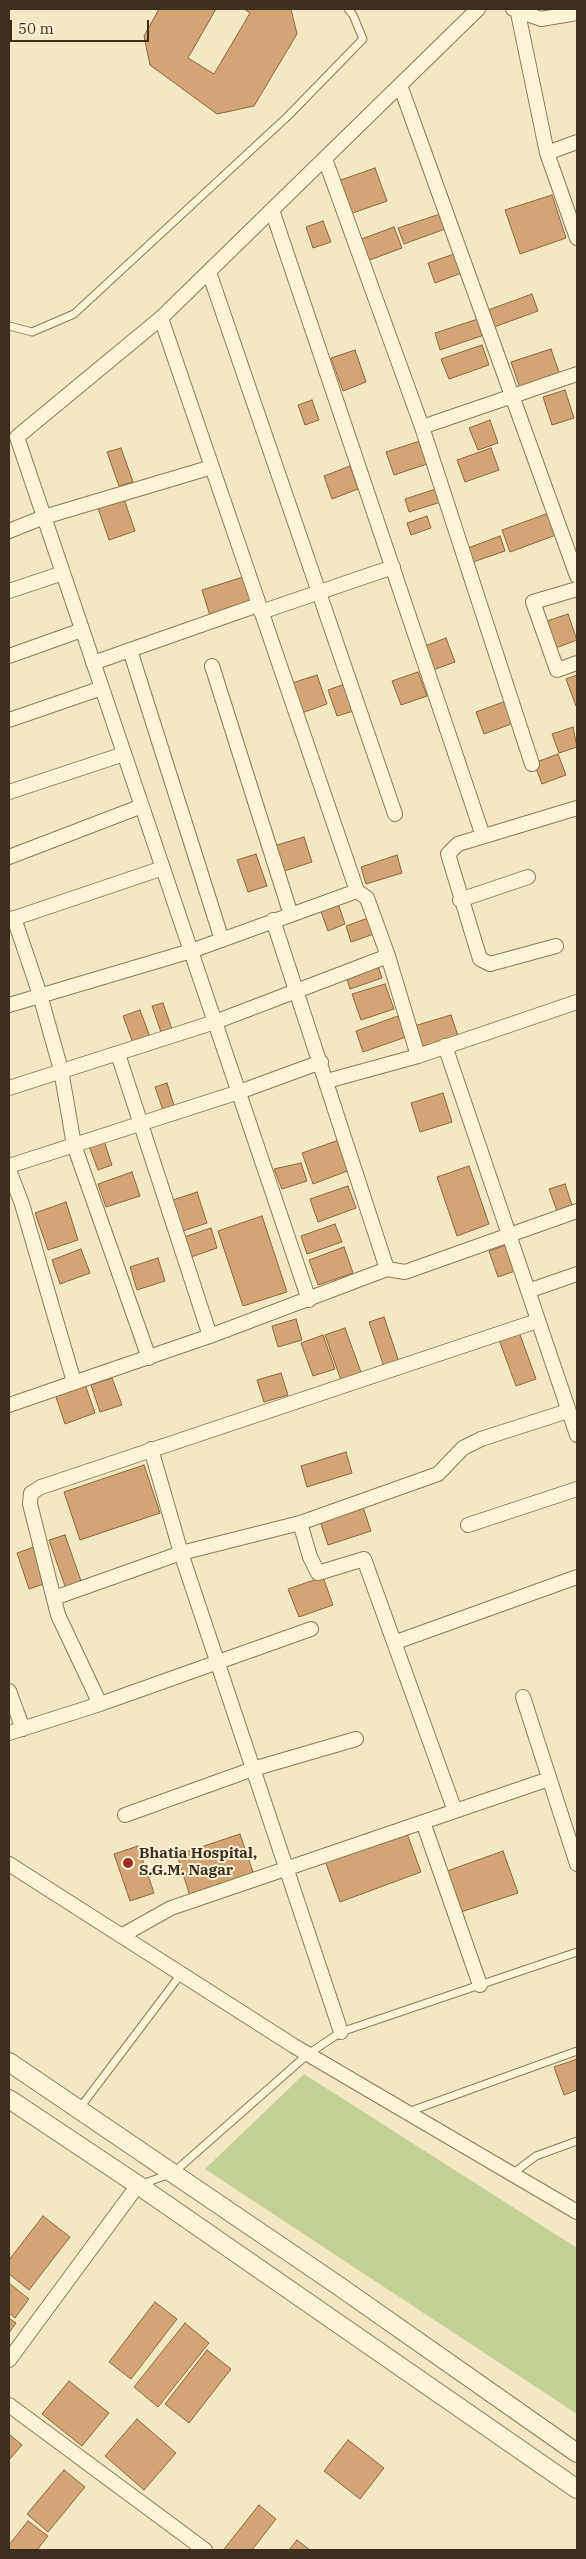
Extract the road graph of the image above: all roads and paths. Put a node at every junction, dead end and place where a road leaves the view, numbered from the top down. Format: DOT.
graph roads {
  1 [pos="348,9"];
  2 [pos="478,9"];
  3 [pos="515,11"];
  4 [pos="577,13"];
  5 [pos="400,85"];
  6 [pos="577,142"];
  7 [pos="548,153"];
  8 [pos="324,159"];
  9 [pos="272,210"];
  10 [pos="577,238"];
  11 [pos="209,272"];
  12 [pos="161,318"];
  13 [pos="9,326"];
  14 [pos="577,374"];
  15 [pos="513,396"];
  16 [pos="422,427"];
  17 [pos="212,467"];
  18 [pos="44,518"];
  19 [pos="9,531"];
  20 [pos="393,567"];
  21 [pos="63,573"];
  22 [pos="577,576"];
  23 [pos="577,589"];
  24 [pos="9,592"];
  25 [pos="319,592"];
  26 [pos="260,609"];
  27 [pos="82,630"];
  28 [pos="130,650"];
  29 [pos="9,656"];
  30 [pos="93,663"];
  31 [pos="577,663"];
  32 [pos="212,666"];
  33 [pos="102,688"];
  34 [pos="9,720"];
  35 [pos="124,754"];
  36 [pos="532,764"];
  37 [pos="9,792"];
  38 [pos="142,806"];
  39 [pos="577,808"];
  40 [pos="395,814"];
  41 [pos="484,836"];
  42 [pos="9,857"];
  43 [pos="163,868"];
  44 [pos="528,877"];
  45 [pos="357,891"];
  46 [pos="460,900"];
  47 [pos="291,915"];
  48 [pos="11,919"];
  49 [pos="273,920"];
  50 [pos="222,940"];
  51 [pos="556,946"];
  52 [pos="191,951"];
  53 [pos="388,956"];
  54 [pos="297,992"];
  55 [pos="40,995"];
  56 [pos="577,1002"];
  57 [pos="9,1006"];
  58 [pos="215,1022"];
  59 [pos="445,1046"];
  60 [pos="118,1054"];
  61 [pos="418,1056"];
  62 [pos="321,1062"];
  63 [pos="61,1070"];
  64 [pos="327,1081"];
  65 [pos="9,1088"];
  66 [pos="239,1092"];
  67 [pos="140,1124"];
  68 [pos="74,1145"];
  69 [pos="9,1166"];
  70 [pos="9,1170"];
  71 [pos="577,1211"];
  72 [pos="511,1236"];
  73 [pos="387,1269"];
  74 [pos="577,1274"];
  75 [pos="528,1291"];
  76 [pos="309,1300"];
  77 [pos="537,1320"];
  78 [pos="210,1336"];
  79 [pos="148,1358"];
  80 [pos="74,1382"];
  81 [pos="10,1401"];
  82 [pos="574,1423"];
  83 [pos="151,1450"];
  84 [pos="577,1489"];
  85 [pos="300,1523"];
  86 [pos="468,1525"];
  87 [pos="181,1553"];
  88 [pos="577,1578"];
  89 [pos="54,1598"];
  90 [pos="311,1629"];
  91 [pos="396,1642"];
  92 [pos="217,1662"];
  93 [pos="9,1690"];
  94 [pos="523,1697"];
  95 [pos="100,1704"];
  96 [pos="22,1729"];
  97 [pos="9,1733"];
  98 [pos="356,1738"];
  99 [pos="253,1769"];
  100 [pos="549,1779"];
  101 [pos="455,1811"];
  102 [pos="125,1815"];
  103 [pos="423,1822"];
  104 [pos="9,1864"];
  105 [pos="577,1864"];
  106 [pos="286,1868"];
  107 [pos="120,1936"];
  108 [pos="577,1952"];
  109 [pos="181,1974"];
  110 [pos="480,1985"];
  111 [pos="341,2032"];
  112 [pos="577,2052"];
  113 [pos="308,2054"];
  114 [pos="9,2062"];
  115 [pos="9,2099"];
  116 [pos="79,2109"];
  117 [pos="408,2112"];
  118 [pos="577,2142"];
  119 [pos="173,2173"];
  120 [pos="512,2174"];
  121 [pos="138,2185"];
  122 [pos="577,2212"];
  123 [pos="9,2360"];
  124 [pos="9,2404"];
  125 [pos="577,2453"];
  126 [pos="577,2488"];
  127 [pos="205,2550"];
  1 -- 13 [label="lane"];
  2 -- 5 [label="street"];
  3 -- 4 [label="street"];
  3 -- 7 [label="street"];
  5 -- 8 [label="street"];
  5 -- 15 [label="street"];
  6 -- 7 [label="street"];
  7 -- 10 [label="street"];
  8 -- 9 [label="street"];
  8 -- 16 [label="street"];
  9 -- 11 [label="street"];
  9 -- 20 [label="street"];
  11 -- 12 [label="street"];
  11 -- 25 [label="street"];
  12 -- 17 [label="street"];
  12 -- 18 [label="street"];
  14 -- 15 [label="street"];
  15 -- 16 [label="street"];
  15 -- 22 [label="street"];
  16 -- 36 [label="street"];
  17 -- 18 [label="street"];
  17 -- 26 [label="street"];
  18 -- 19 [label="street"];
  18 -- 21 [label="street"];
  20 -- 25 [label="street"];
  20 -- 41 [label="street"];
  21 -- 24 [label="street"];
  21 -- 27 [label="street"];
  23 -- 31 [label="street"];
  25 -- 26 [label="street"];
  25 -- 40 [label="street"];
  26 -- 28 [label="street"];
  26 -- 45 [label="street"];
  27 -- 29 [label="street"];
  27 -- 30 [label="street"];
  28 -- 30 [label="street"];
  28 -- 50 [label="street"];
  30 -- 33 [label="street"];
  32 -- 47 [label="street"];
  33 -- 34 [label="street"];
  33 -- 35 [label="street"];
  35 -- 37 [label="street"];
  35 -- 38 [label="street"];
  38 -- 42 [label="street"];
  38 -- 43 [label="street"];
  39 -- 41 [label="street"];
  41 -- 46 [label="street"];
  43 -- 48 [label="street"];
  43 -- 52 [label="street"];
  44 -- 46 [label="street"];
  45 -- 47 [label="street"];
  45 -- 53 [label="street"];
  46 -- 51 [label="street"];
  47 -- 49 [label="street"];
  48 -- 55 [label="street"];
  49 -- 50 [label="street"];
  49 -- 54 [label="street"];
  50 -- 52 [label="street"];
  52 -- 55 [label="street"];
  52 -- 58 [label="street"];
  53 -- 54 [label="street"];
  53 -- 61 [label="street"];
  54 -- 58 [label="street"];
  54 -- 62 [label="street"];
  55 -- 57 [label="street"];
  55 -- 63 [label="street"];
  56 -- 59 [label="street"];
  58 -- 60 [label="street"];
  58 -- 66 [label="street"];
  59 -- 61 [label="street"];
  59 -- 72 [label="street"];
  60 -- 63 [label="street"];
  60 -- 67 [label="street"];
  61 -- 64 [label="street"];
  62 -- 64 [label="street"];
  62 -- 66 [label="street"];
  63 -- 65 [label="street"];
  63 -- 68 [label="street"];
  64 -- 73 [label="street"];
  66 -- 67 [label="street"];
  66 -- 76 [label="street"];
  67 -- 68 [label="street"];
  67 -- 78 [label="street"];
  68 -- 69 [label="street"];
  68 -- 79 [label="street"];
  70 -- 80 [label="street"];
  71 -- 72 [label="street"];
  72 -- 73 [label="street"];
  72 -- 75 [label="street"];
  73 -- 76 [label="street"];
  74 -- 75 [label="street"];
  75 -- 77 [label="street"];
  76 -- 78 [label="street"];
  77 -- 82 [label="street"];
  77 -- 83 [label="street"];
  78 -- 79 [label="street"];
  79 -- 80 [label="street"];
  80 -- 81 [label="street"];
  82 -- 85 [label="street"];
  83 -- 87 [label="street"];
  83 -- 89 [label="street"];
  84 -- 86 [label="street"];
  85 -- 87 [label="street"];
  85 -- 91 [label="street"];
  87 -- 89 [label="street"];
  87 -- 92 [label="street"];
  88 -- 91 [label="street"];
  89 -- 95 [label="street"];
  90 -- 92 [label="street"];
  91 -- 101 [label="street"];
  92 -- 95 [label="street"];
  92 -- 99 [label="street"];
  93 -- 96 [label="street"];
  94 -- 100 [label="street"];
  95 -- 96 [label="street"];
  96 -- 97 [label="street"];
  98 -- 99 [label="street"];
  99 -- 102 [label="street"];
  99 -- 106 [label="street"];
  100 -- 101 [label="street"];
  100 -- 105 [label="street"];
  101 -- 103 [label="street"];
  103 -- 106 [label="street"];
  103 -- 110 [label="street"];
  104 -- 107 [label="street"];
  106 -- 107 [label="street"];
  106 -- 111 [label="street"];
  107 -- 109 [label="street"];
  108 -- 110 [label="lane"];
  109 -- 113 [label="street"];
  109 -- 116 [label="lane"];
  110 -- 111 [label="lane"];
  111 -- 113 [label="lane"];
  112 -- 117 [label="lane"];
  113 -- 117 [label="street"];
  113 -- 119 [label="lane"];
  114 -- 116 [label="street"];
  115 -- 121 [label="street"];
  116 -- 119 [label="street"];
  117 -- 120 [label="street"];
  118 -- 120 [label="lane"];
  119 -- 121 [label="lane"];
  119 -- 125 [label="street"];
  120 -- 122 [label="street"];
  121 -- 123 [label="street"];
  121 -- 126 [label="street"];
  124 -- 127 [label="street"];
}
